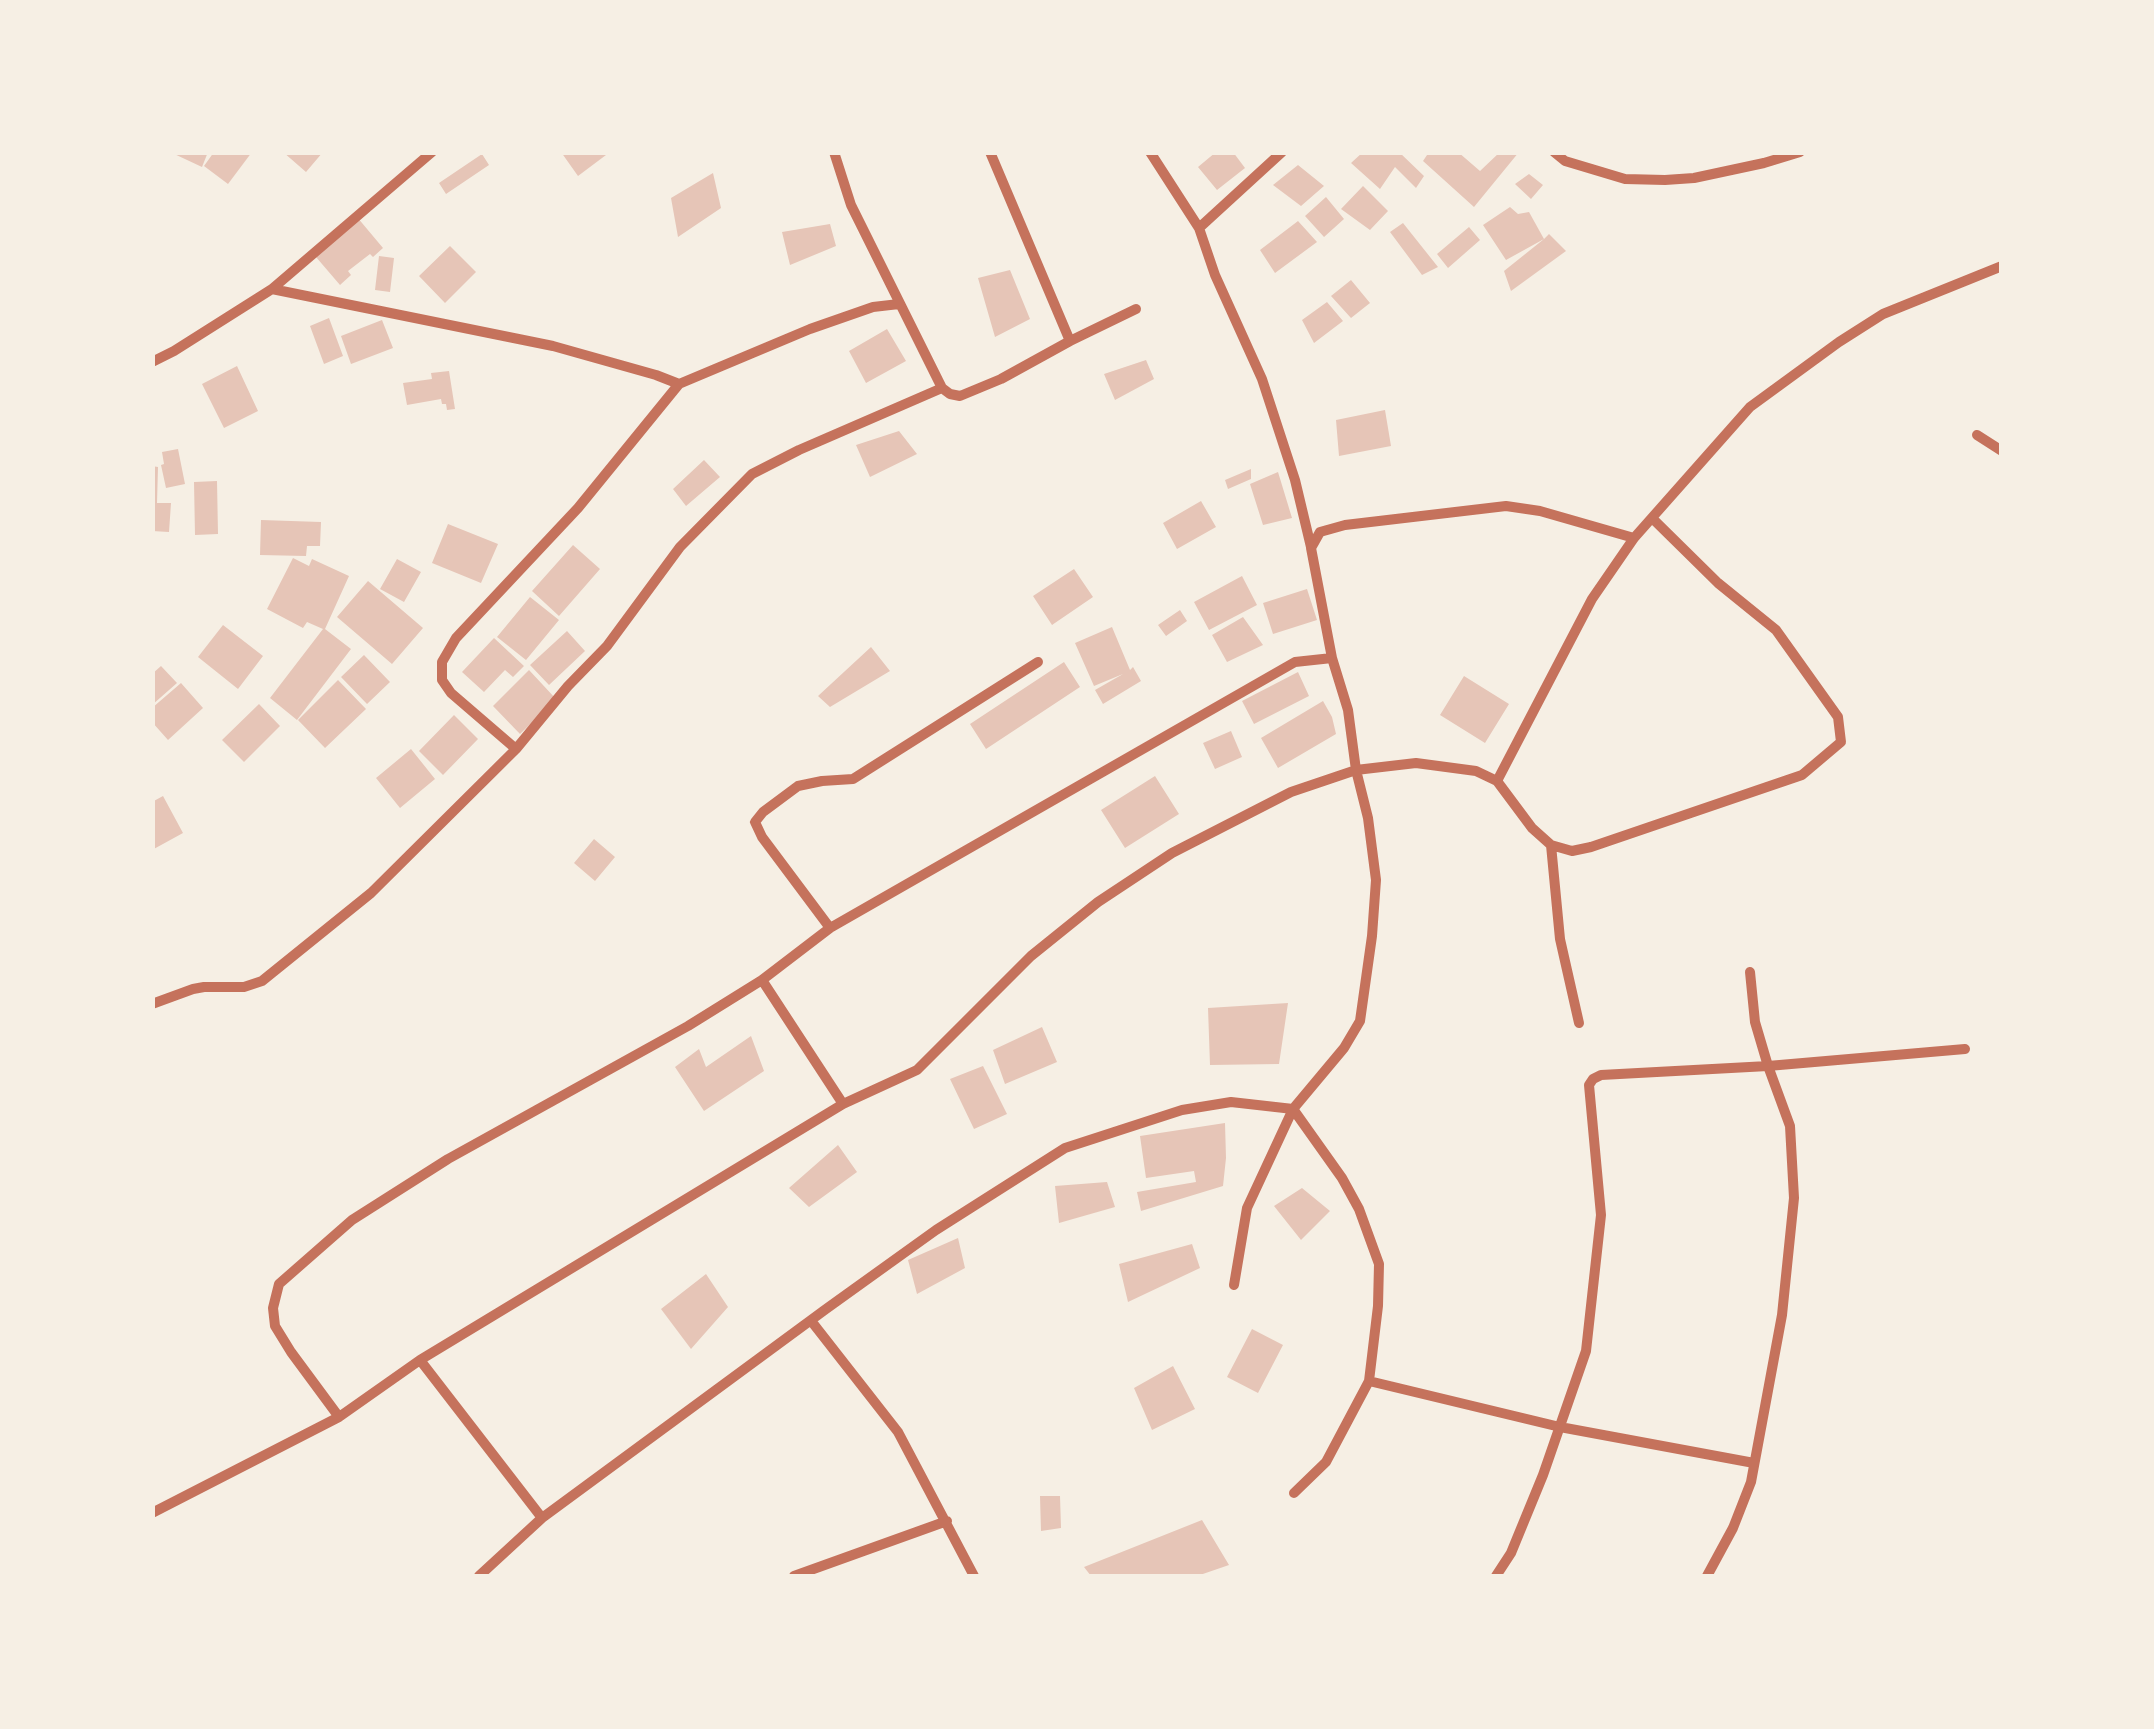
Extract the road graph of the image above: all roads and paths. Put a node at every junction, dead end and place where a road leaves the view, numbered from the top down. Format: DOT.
graph roads {
  1 [pos="432,152"];
  2 [pos="834,152"];
  3 [pos="990,152"];
  4 [pos="1150,152"];
  5 [pos="1282,152"];
  6 [pos="1554,152"];
  7 [pos="1800,152"];
  8 [pos="1199,228"];
  9 [pos="2002,266"];
  10 [pos="272,289"];
  11 [pos="899,304"];
  12 [pos="1136,308"];
  13 [pos="1070,341"];
  14 [pos="152,362"];
  15 [pos="679,384"];
  16 [pos="942,388"];
  17 [pos="1977,435"];
  18 [pos="2002,451"];
  19 [pos="1652,518"];
  20 [pos="1634,538"];
  21 [pos="1311,548"];
  22 [pos="1332,658"];
  23 [pos="1038,662"];
  24 [pos="516,749"];
  25 [pos="1356,770"];
  26 [pos="1497,780"];
  27 [pos="1551,845"];
  28 [pos="830,928"];
  29 [pos="1750,972"];
  30 [pos="762,980"];
  31 [pos="152,1004"];
  32 [pos="1579,1023"];
  33 [pos="1965,1049"];
  34 [pos="1768,1066"];
  35 [pos="842,1104"];
  36 [pos="1293,1109"];
  37 [pos="1234,1284"];
  38 [pos="812,1322"];
  39 [pos="420,1360"];
  40 [pos="1369,1381"];
  41 [pos="340,1416"];
  42 [pos="1560,1427"];
  43 [pos="1754,1464"];
  44 [pos="1294,1494"];
  45 [pos="152,1513"];
  46 [pos="542,1518"];
  47 [pos="946,1521"];
  48 [pos="479,1576"];
  49 [pos="794,1576"];
  50 [pos="974,1576"];
  51 [pos="1496,1576"];
  52 [pos="1707,1576"];
  1 -- 10 [label="street"];
  2 -- 11 [label="street"];
  3 -- 13 [label="street"];
  4 -- 8 [label="street"];
  5 -- 8 [label="street"];
  6 -- 7 [label="street"];
  8 -- 21 [label="street"];
  9 -- 19 [label="street"];
  10 -- 14 [label="street"];
  10 -- 15 [label="street"];
  11 -- 15 [label="street"];
  11 -- 16 [label="street"];
  12 -- 13 [label="street"];
  13 -- 16 [label="street"];
  15 -- 24 [label="street"];
  16 -- 24 [label="street"];
  17 -- 18 [label="street"];
  19 -- 20 [label="street"];
  19 -- 27 [label="street"];
  20 -- 21 [label="street"];
  20 -- 26 [label="street"];
  21 -- 22 [label="street"];
  22 -- 25 [label="street"];
  22 -- 28 [label="street"];
  23 -- 28 [label="street"];
  24 -- 31 [label="street"];
  25 -- 26 [label="street"];
  25 -- 35 [label="street"];
  25 -- 36 [label="street"];
  26 -- 27 [label="street"];
  27 -- 32 [label="street"];
  28 -- 30 [label="street"];
  29 -- 34 [label="street"];
  30 -- 35 [label="street"];
  30 -- 41 [label="street"];
  33 -- 34 [label="street"];
  34 -- 42 [label="street"];
  34 -- 43 [label="street"];
  35 -- 39 [label="street"];
  36 -- 37 [label="street"];
  36 -- 38 [label="street"];
  36 -- 40 [label="street"];
  38 -- 46 [label="street"];
  38 -- 47 [label="street"];
  39 -- 41 [label="street"];
  39 -- 46 [label="street"];
  40 -- 42 [label="street"];
  40 -- 44 [label="street"];
  41 -- 45 [label="street"];
  42 -- 43 [label="street"];
  42 -- 51 [label="street"];
  43 -- 52 [label="street"];
  46 -- 48 [label="street"];
  47 -- 49 [label="street"];
  47 -- 50 [label="street"];
}
